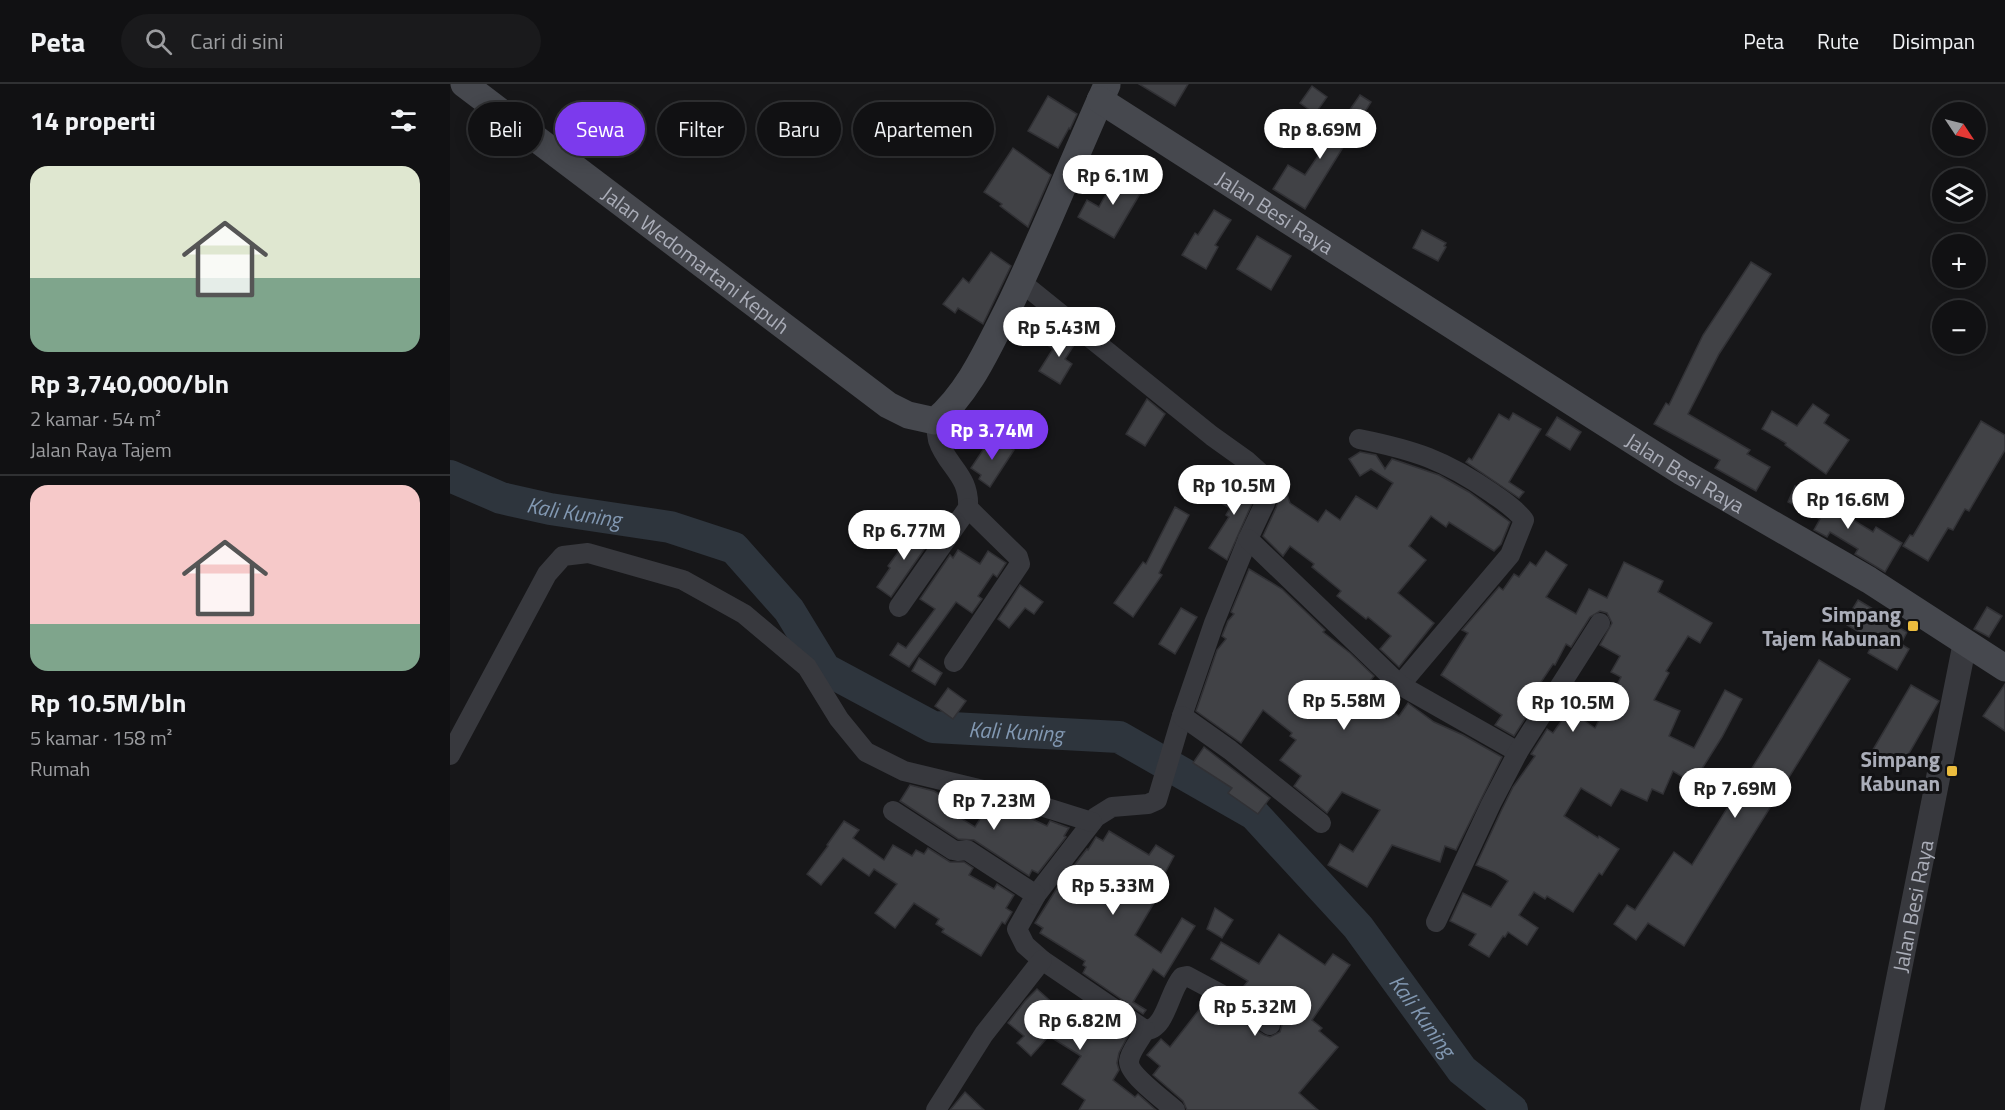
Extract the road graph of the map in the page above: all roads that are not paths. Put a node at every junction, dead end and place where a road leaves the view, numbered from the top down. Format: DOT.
graph roads {
  1 [pos="464,84"];
  2 [pos="1104,92"];
  3 [pos="1021,282"];
  4 [pos="935,421"];
  5 [pos="1359,439"];
  6 [pos="968,508"];
  7 [pos="1248,539"];
  8 [pos="899,607"];
  9 [pos="1600,623"];
  10 [pos="1965,642"];
  11 [pos="954,662"];
  12 [pos="2005,668"];
  13 [pos="1400,685"];
  14 [pos="1180,724"];
  15 [pos="1518,752"];
  16 [pos="450,755"];
  17 [pos="893,811"];
  18 [pos="1092,822"];
  19 [pos="1321,823"];
  20 [pos="1036,895"];
  21 [pos="1436,922"];
  22 [pos="1042,960"];
  23 [pos="1270,1024"];
  24 [pos="1145,1030"];
  25 [pos="936,1110"];
  26 [pos="1175,1110"];
  27 [pos="1872,1110"];
  1 -- 4 [label="main road, Jalan Wedomartani Kepuh"];
  2 -- 3 [label="main road"];
  2 -- 10 [label="main road, Jalan Besi Raya"];
  3 -- 4 [label="main road"];
  3 -- 7 [label="street"];
  4 -- 6 [label="street"];
  5 -- 13 [label="street"];
  6 -- 8 [label="street"];
  6 -- 11 [label="street"];
  7 -- 13 [label="street"];
  7 -- 14 [label="street"];
  9 -- 15 [label="street"];
  10 -- 12 [label="main road"];
  10 -- 27 [label="street, Jalan Besi Raya"];
  13 -- 15 [label="street"];
  14 -- 18 [label="street"];
  14 -- 19 [label="street"];
  15 -- 21 [label="street"];
  16 -- 18 [label="street"];
  17 -- 20 [label="street"];
  18 -- 20 [label="street"];
  20 -- 22 [label="street"];
  22 -- 24 [label="street"];
  22 -- 25 [label="street"];
  23 -- 24 [label="street"];
  24 -- 26 [label="street"];
}
